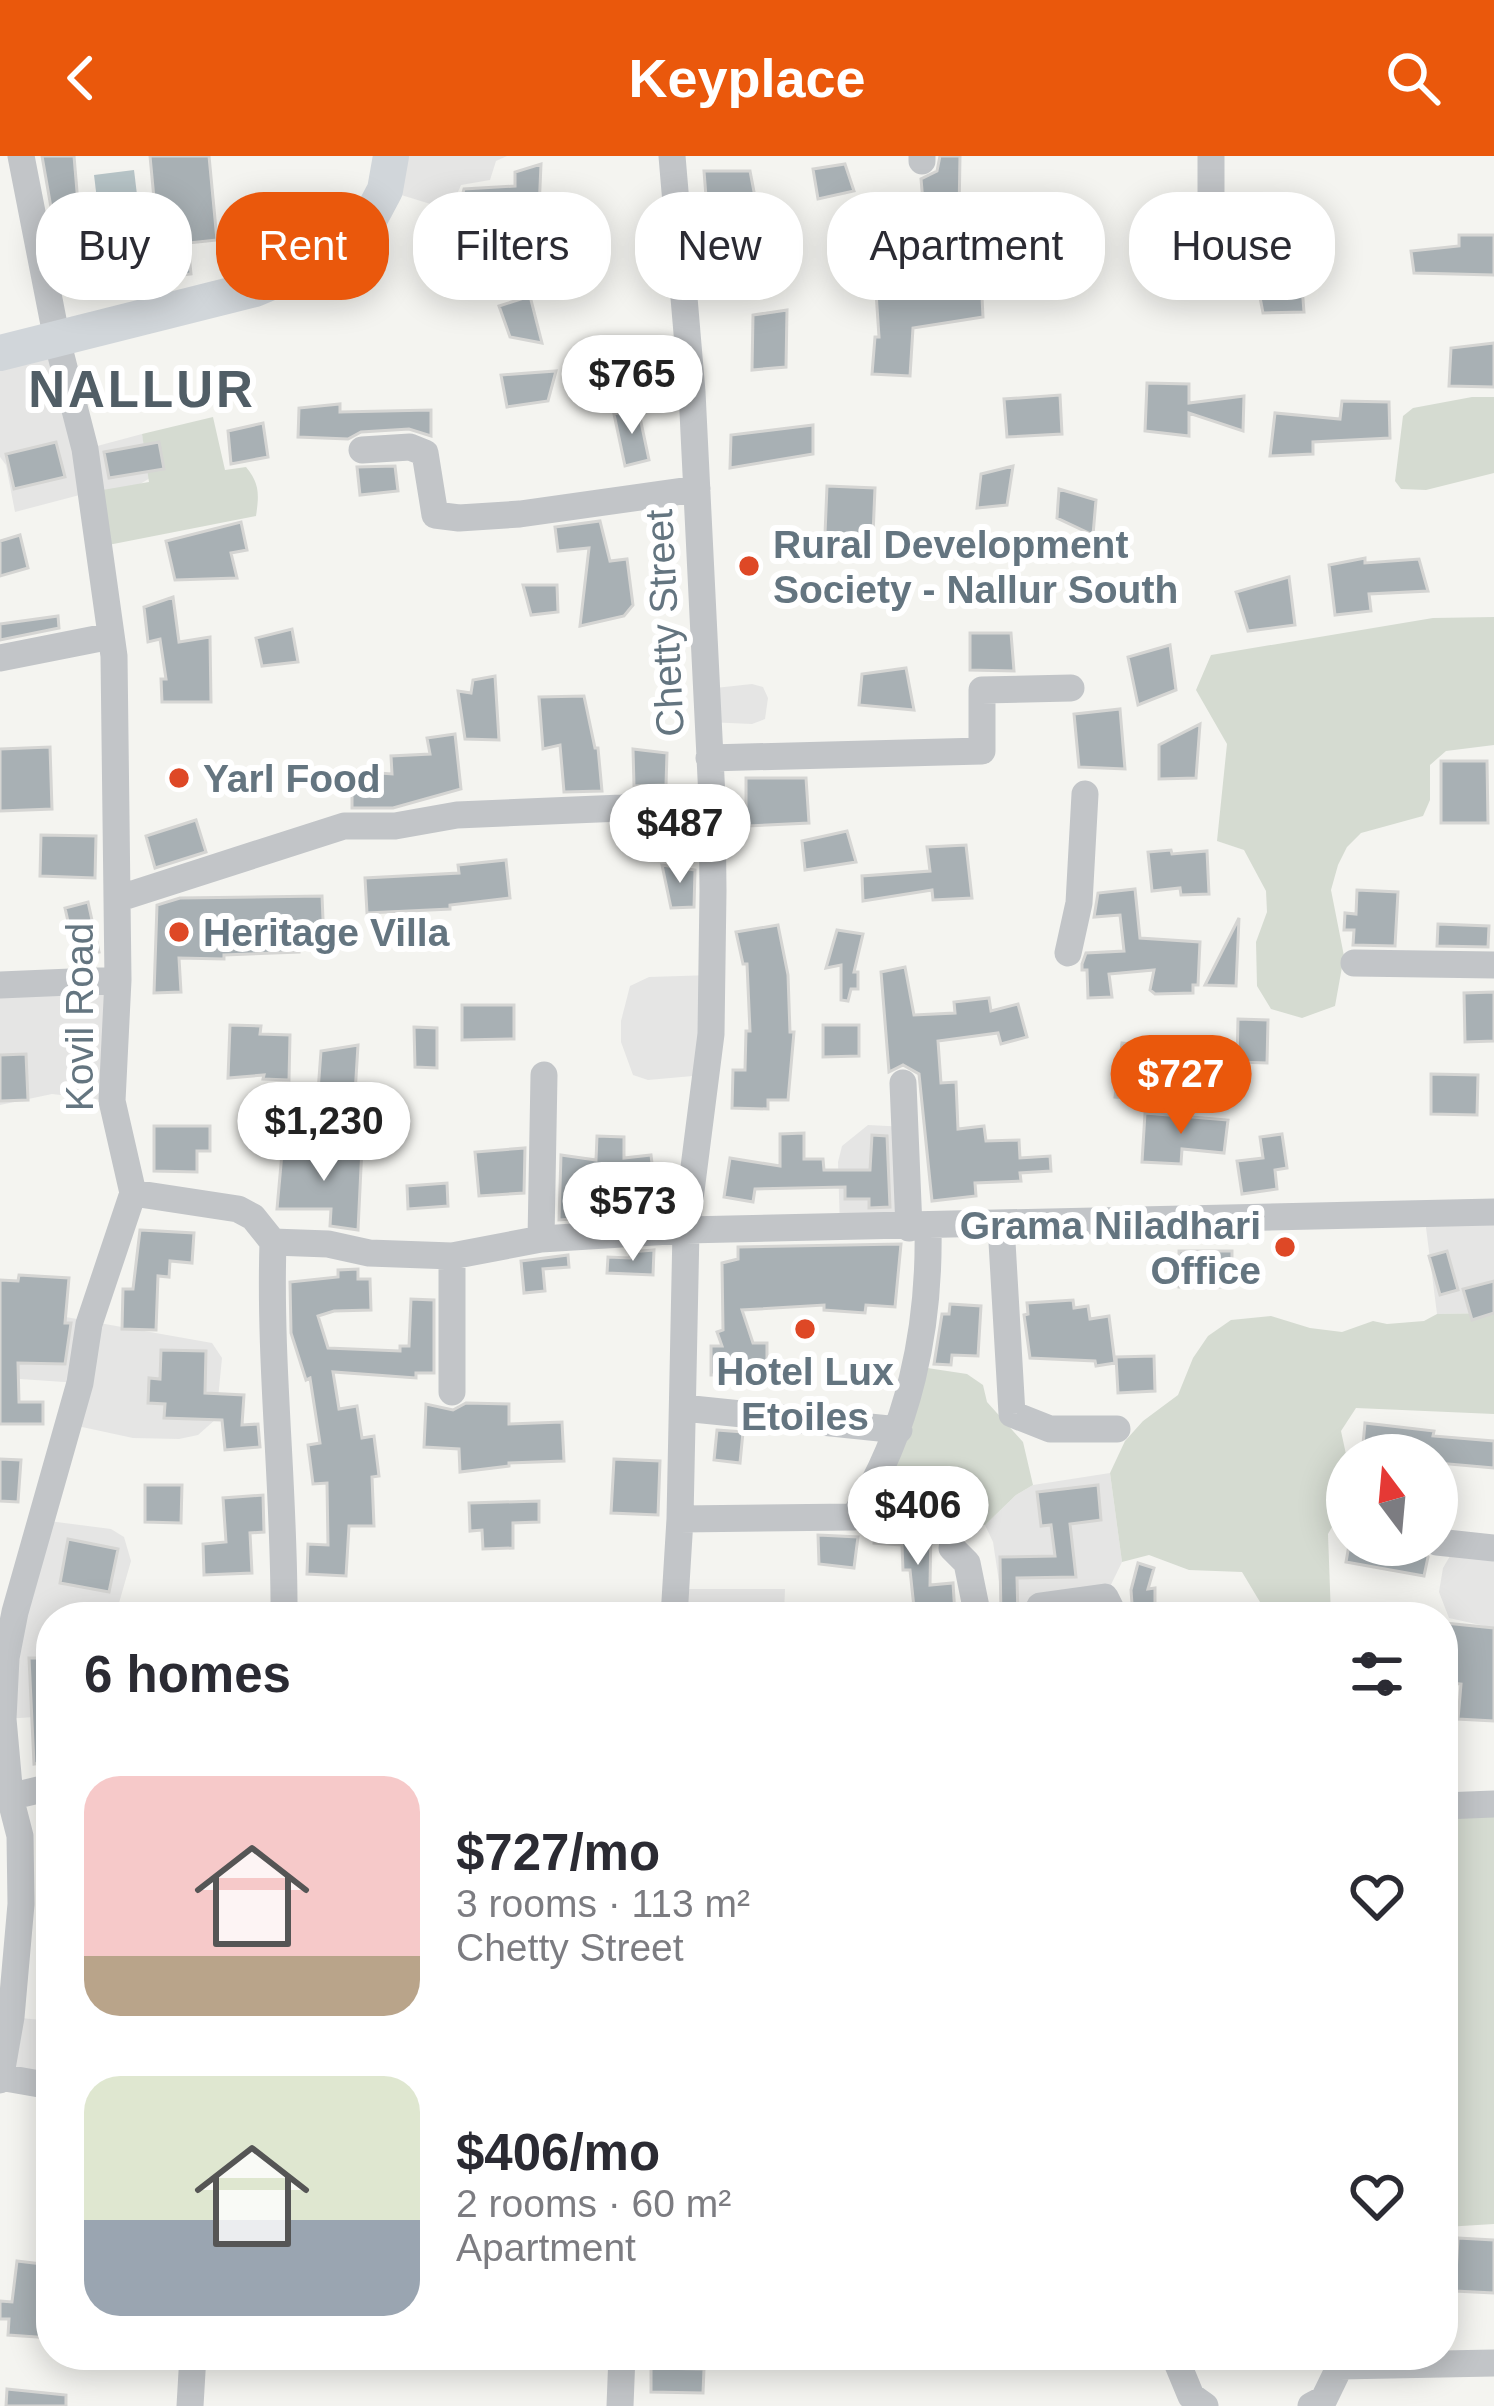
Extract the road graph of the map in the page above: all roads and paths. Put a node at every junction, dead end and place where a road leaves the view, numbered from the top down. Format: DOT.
graph roads {
  1 [pos="21,156"];
  2 [pos="391,156"];
  3 [pos="672,156"];
  4 [pos="1211,156"];
  5 [pos="1211,192"];
  6 [pos="57,340"];
  7 [pos="0,352"];
  8 [pos="362,450"];
  9 [pos="697,489"];
  10 [pos="111,635"];
  11 [pos="0,658"];
  12 [pos="1071,688"];
  13 [pos="709,758"];
  14 [pos="1085,794"];
  15 [pos="712,798"];
  16 [pos="117,898"];
  17 [pos="1068,953"];
  18 [pos="1354,963"];
  19 [pos="1494,965"];
  20 [pos="118,980"];
  21 [pos="0,985"];
  22 [pos="544,1075"];
  23 [pos="903,1083"];
  24 [pos="133,1192"];
  25 [pos="1494,1212"];
  26 [pos="1000,1225"];
  27 [pos="918,1228"];
  28 [pos="686,1230"];
  29 [pos="542,1239"];
  30 [pos="273,1242"];
  31 [pos="452,1256"];
  32 [pos="452,1392"];
  33 [pos="683,1408"];
  34 [pos="1117,1429"];
  35 [pos="899,1430"];
  36 [pos="680,1519"];
  37 [pos="1458,1544"];
  38 [pos="952,1548"];
  39 [pos="1494,1548"];
  40 [pos="284,1602"];
  41 [pos="675,1602"];
  42 [pos="975,1602"];
  43 [pos="1069,1602"];
  44 [pos="1108,1602"];
  45 [pos="8,1611"];
  46 [pos="36,1791"];
  47 [pos="5,1798"];
  48 [pos="1494,1804"];
  49 [pos="1458,1805"];
  50 [pos="1,2069"];
  51 [pos="36,2081"];
  52 [pos="1494,2363"];
  53 [pos="1458,2364"];
  54 [pos="192,2370"];
  55 [pos="621,2370"];
  56 [pos="1180,2370"];
  57 [pos="1338,2370"];
  58 [pos="190,2406"];
  59 [pos="620,2406"];
  60 [pos="1205,2406"];
  61 [pos="1311,2406"];
  1 -- 6 [label="street, Kovil Road"];
  2 -- 6 [label="main road"];
  3 -- 9 [label="street, Chetty Street"];
  4 -- 5 [label="street"];
  6 -- 7 [label="main road"];
  6 -- 10 [label="street, Kovil Road"];
  8 -- 9 [label="street"];
  9 -- 13 [label="street, Chetty Street"];
  10 -- 11 [label="street"];
  10 -- 16 [label="street, Kovil Road"];
  12 -- 13 [label="street"];
  13 -- 15 [label="street, Chetty Street"];
  14 -- 17 [label="street"];
  15 -- 16 [label="street"];
  15 -- 28 [label="street, Chetty Street"];
  16 -- 20 [label="street, Kovil Road"];
  18 -- 19 [label="street"];
  20 -- 21 [label="street"];
  20 -- 24 [label="street, Kovil Road"];
  22 -- 29 [label="street"];
  23 -- 27 [label="street"];
  24 -- 30 [label="street"];
  24 -- 45 [label="street"];
  25 -- 26 [label="street"];
  26 -- 27 [label="street"];
  26 -- 34 [label="street"];
  27 -- 28 [label="street"];
  27 -- 35 [label="street"];
  28 -- 29 [label="street"];
  28 -- 33 [label="street, Chetty Street"];
  29 -- 31 [label="street"];
  30 -- 31 [label="street"];
  30 -- 40 [label="street"];
  31 -- 32 [label="street"];
  33 -- 35 [label="street"];
  33 -- 36 [label="street, Chetty Street"];
  35 -- 36 [label="street"];
  36 -- 41 [label="street, Chetty Street"];
  37 -- 39 [label="street"];
  38 -- 42 [label="street"];
  43 -- 44 [label="street"];
  45 -- 47 [label="street"];
  46 -- 47 [label="street"];
  47 -- 50 [label="street"];
  48 -- 49 [label="street"];
  50 -- 51 [label="street"];
  52 -- 53 [label="street"];
  54 -- 58 [label="street"];
  55 -- 59 [label="street"];
  56 -- 60 [label="street"];
  57 -- 61 [label="street"];
}
